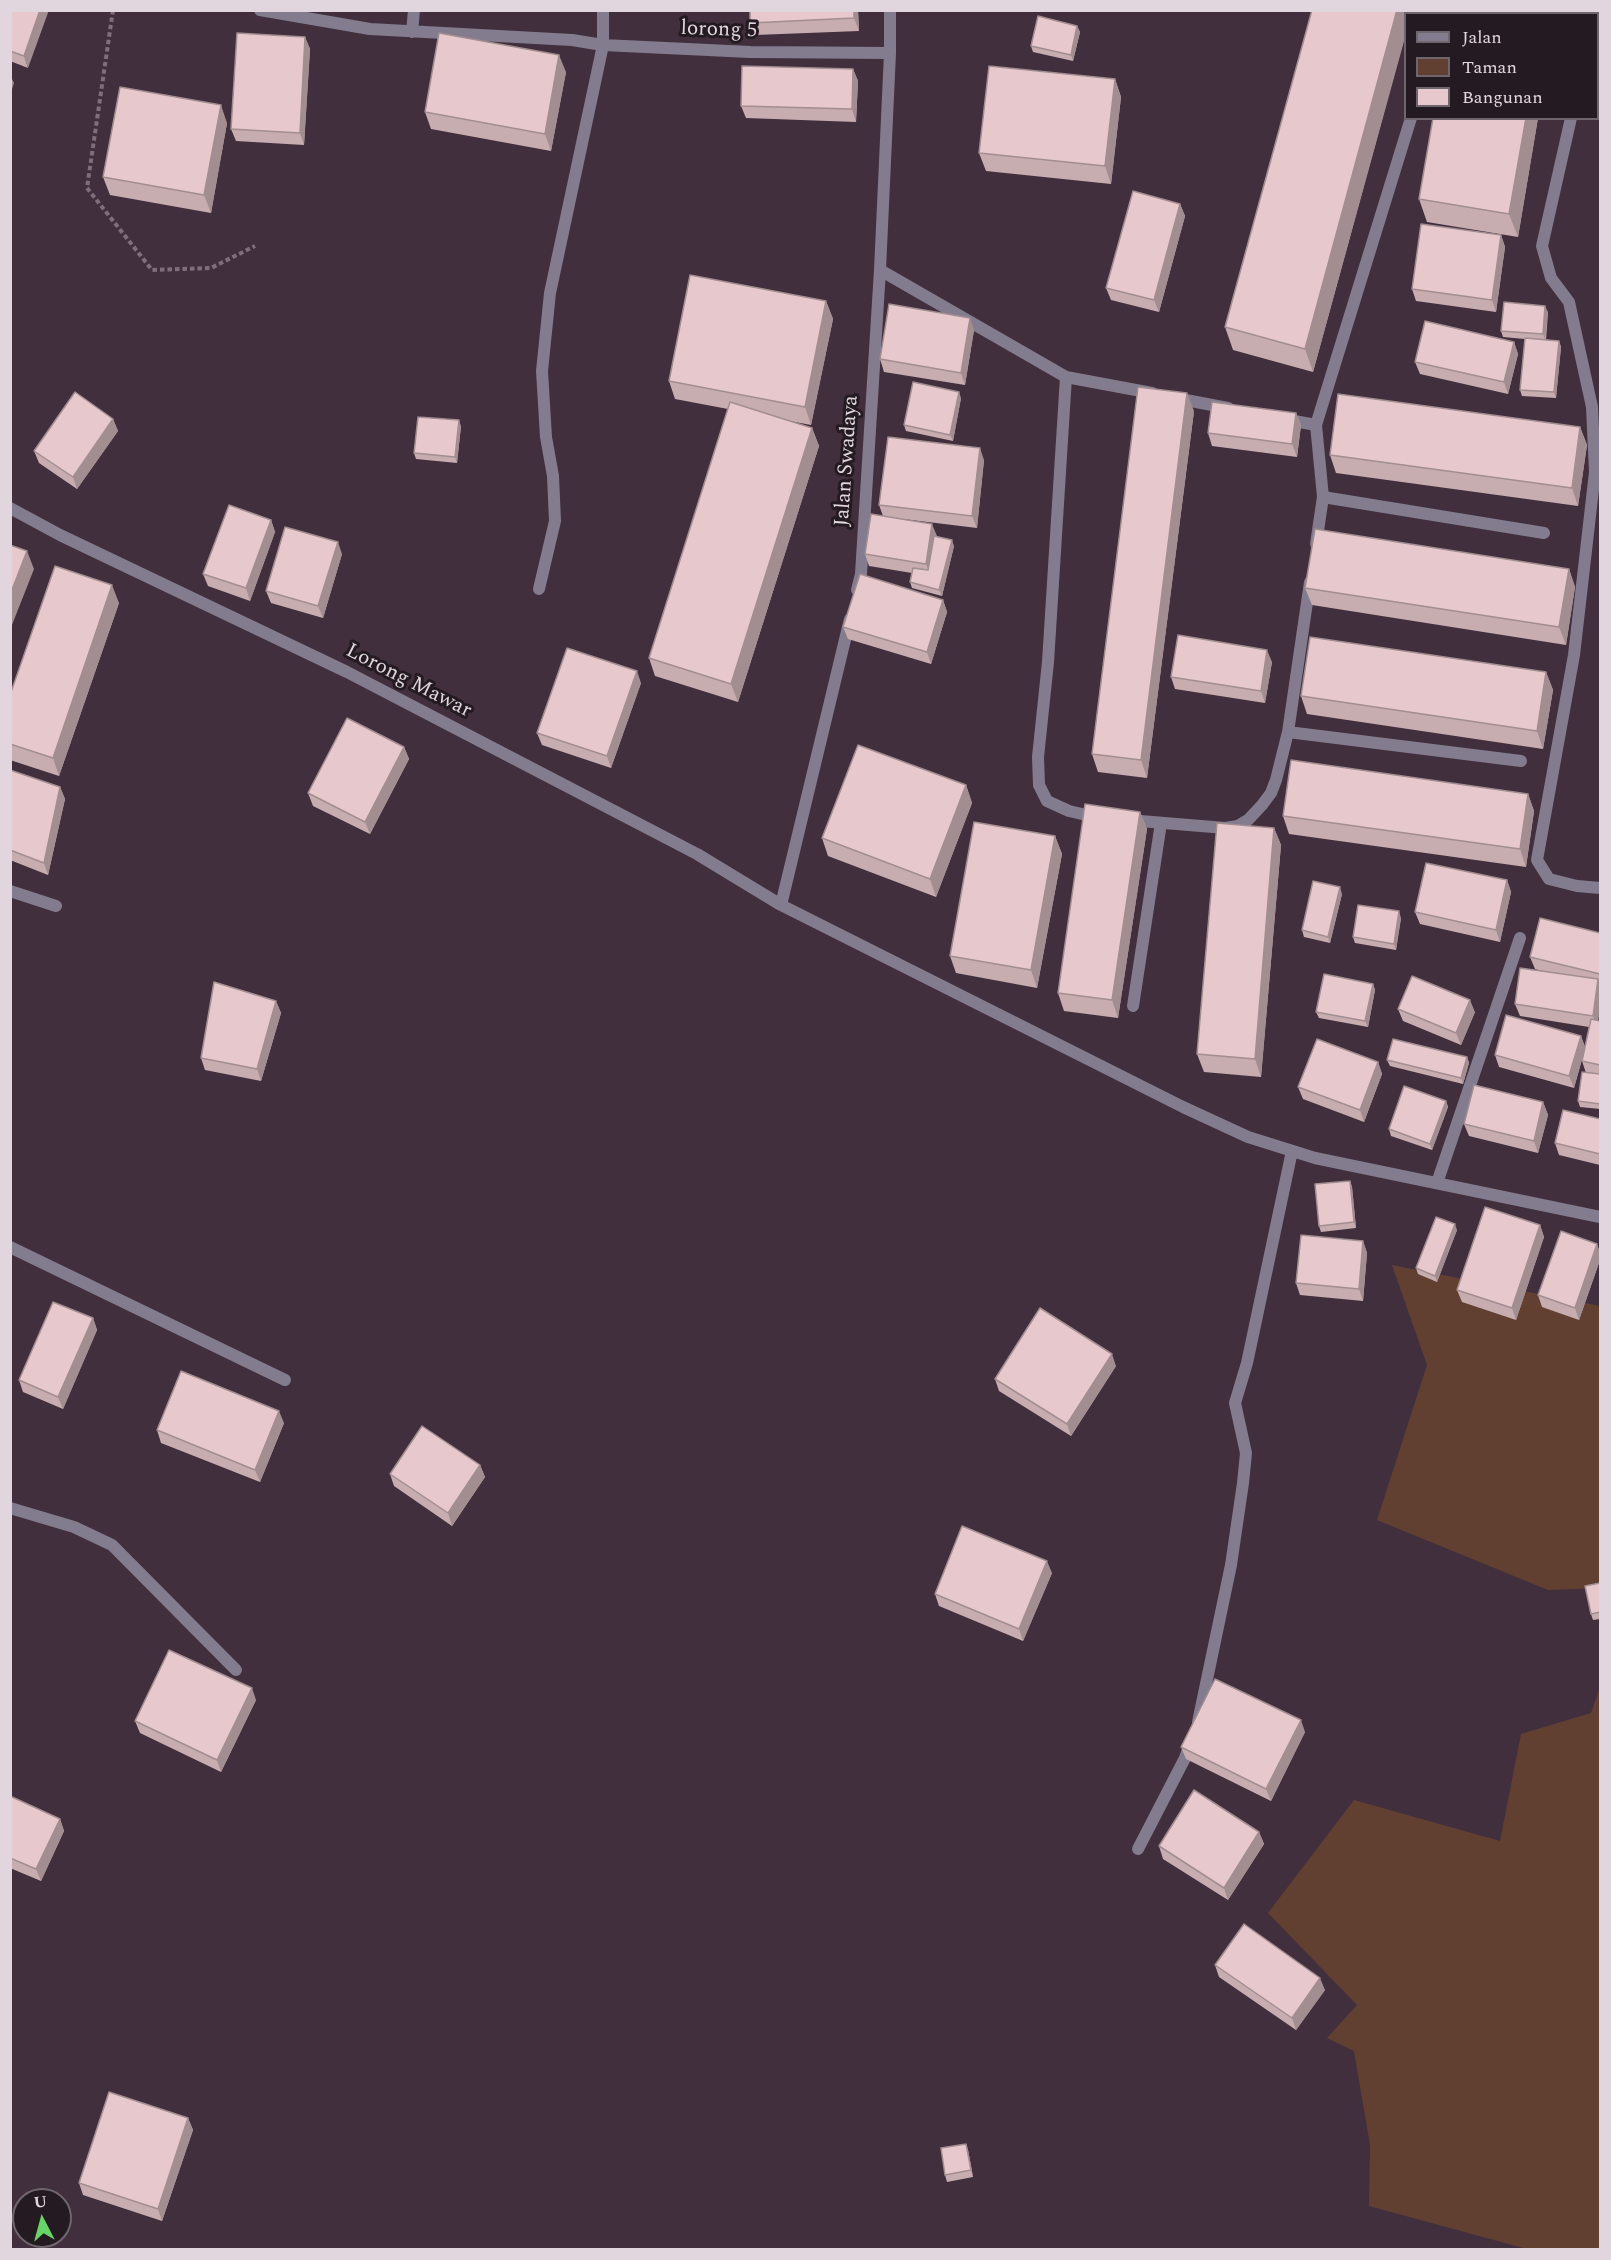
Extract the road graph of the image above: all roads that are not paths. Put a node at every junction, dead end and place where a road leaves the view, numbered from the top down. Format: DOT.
graph roads {
  1 [pos="260,10"];
  2 [pos="414,10"];
  3 [pos="603,10"];
  4 [pos="890,10"];
  5 [pos="412,32"];
  6 [pos="603,45"];
  7 [pos="890,53"];
  8 [pos="1410,120"];
  9 [pos="1570,120"];
  10 [pos="880,270"];
  11 [pos="1066,377"];
  12 [pos="1237,410"];
  13 [pos="1271,416"];
  14 [pos="1316,425"];
  15 [pos="1323,497"];
  16 [pos="10,508"];
  17 [pos="1544,533"];
  18 [pos="539,589"];
  19 [pos="1288,732"];
  20 [pos="1521,761"];
  21 [pos="1161,823"];
  22 [pos="1600,888"];
  23 [pos="10,891"];
  24 [pos="781,905"];
  25 [pos="57,906"];
  26 [pos="1520,938"];
  27 [pos="1133,1006"];
  28 [pos="1292,1151"];
  29 [pos="1437,1183"];
  30 [pos="1600,1217"];
  31 [pos="10,1247"];
  32 [pos="285,1380"];
  33 [pos="10,1508"];
  34 [pos="236,1670"];
  35 [pos="1138,1849"];
  1 -- 5 [label="street, lorong 5"];
  2 -- 5 [label="street"];
  3 -- 6 [label="street"];
  4 -- 7 [label="street, Jalan Swadaya"];
  5 -- 6 [label="street, lorong 5"];
  6 -- 7 [label="street, lorong 5"];
  6 -- 18 [label="street"];
  7 -- 10 [label="street, Jalan Swadaya"];
  8 -- 14 [label="street"];
  9 -- 22 [label="street"];
  10 -- 11 [label="street"];
  10 -- 24 [label="street, Jalan Swadaya"];
  11 -- 12 [label="street"];
  11 -- 21 [label="street"];
  13 -- 14 [label="street"];
  14 -- 15 [label="street"];
  15 -- 17 [label="street"];
  15 -- 19 [label="street"];
  16 -- 24 [label="street, Lorong Mawar"];
  19 -- 20 [label="street"];
  19 -- 21 [label="street"];
  21 -- 27 [label="street"];
  23 -- 25 [label="street"];
  24 -- 28 [label="street, Lorong Mawar"];
  26 -- 29 [label="street"];
  28 -- 29 [label="street, Lorong Mawar"];
  28 -- 35 [label="street"];
  29 -- 30 [label="street, Lorong Mawar"];
  31 -- 32 [label="street"];
  33 -- 34 [label="street"];
}
